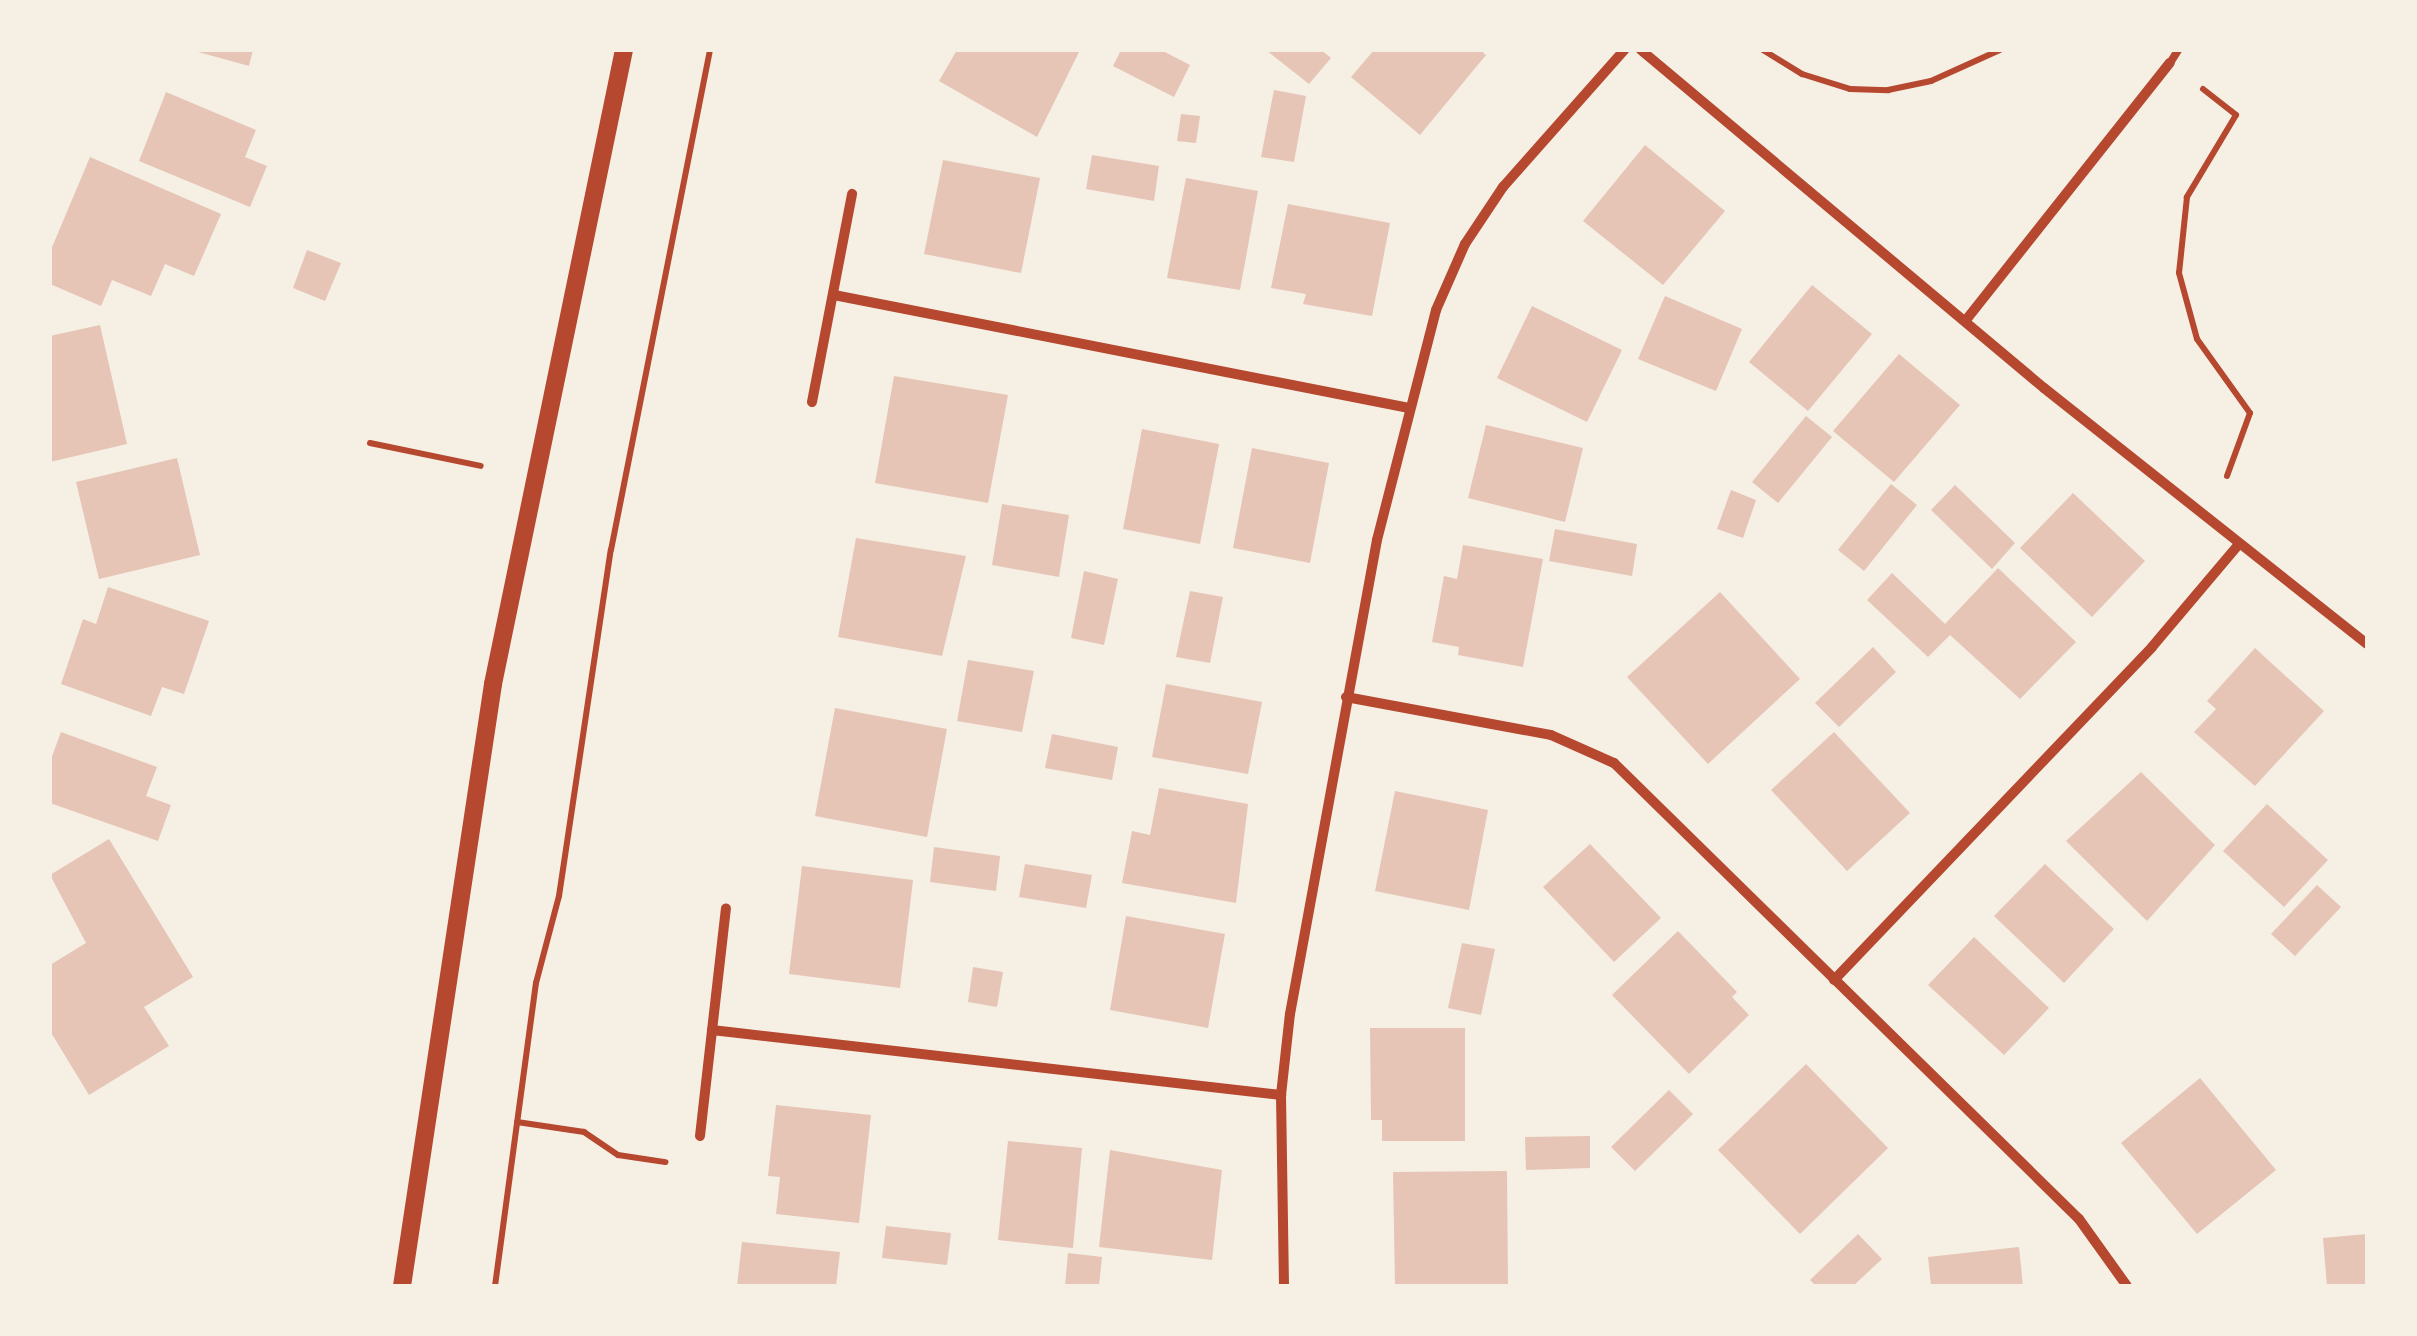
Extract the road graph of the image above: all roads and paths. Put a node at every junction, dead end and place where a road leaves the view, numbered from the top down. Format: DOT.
graph roads {
  1 [pos="624,50"];
  2 [pos="710,50"];
  3 [pos="1624,50"];
  4 [pos="1641,50"];
  5 [pos="1763,50"];
  6 [pos="2000,50"];
  7 [pos="2178,50"];
  8 [pos="2170,62"];
  9 [pos="2236,115"];
  10 [pos="852,194"];
  11 [pos="834,295"];
  12 [pos="1966,320"];
  13 [pos="812,402"];
  14 [pos="1409,408"];
  15 [pos="370,443"];
  16 [pos="481,466"];
  17 [pos="2202,515"];
  18 [pos="2239,544"];
  19 [pos="2367,644"];
  20 [pos="1346,697"];
  21 [pos="726,908"];
  22 [pos="1834,980"];
  23 [pos="712,1030"];
  24 [pos="1281,1095"];
  25 [pos="517,1122"];
  26 [pos="700,1136"];
  27 [pos="676,1164"];
  28 [pos="402,1286"];
  29 [pos="496,1286"];
  30 [pos="1284,1286"];
  31 [pos="2127,1286"];
  1 -- 28 [label="street"];
  2 -- 25 [label="path"];
  3 -- 14 [label="street"];
  4 -- 12 [label="street"];
  5 -- 6 [label="path"];
  7 -- 8 [label="lane"];
  8 -- 12 [label="street"];
  9 -- 17 [label="path"];
  10 -- 11 [label="street"];
  11 -- 13 [label="street"];
  11 -- 14 [label="street"];
  12 -- 17 [label="street"];
  14 -- 20 [label="street"];
  15 -- 16 [label="path"];
  17 -- 18 [label="street"];
  18 -- 19 [label="street"];
  18 -- 22 [label="street"];
  20 -- 22 [label="street"];
  20 -- 24 [label="street"];
  21 -- 23 [label="street"];
  22 -- 31 [label="street"];
  23 -- 24 [label="street"];
  23 -- 26 [label="street"];
  24 -- 30 [label="street"];
  25 -- 27 [label="path"];
  25 -- 29 [label="path"];
}
